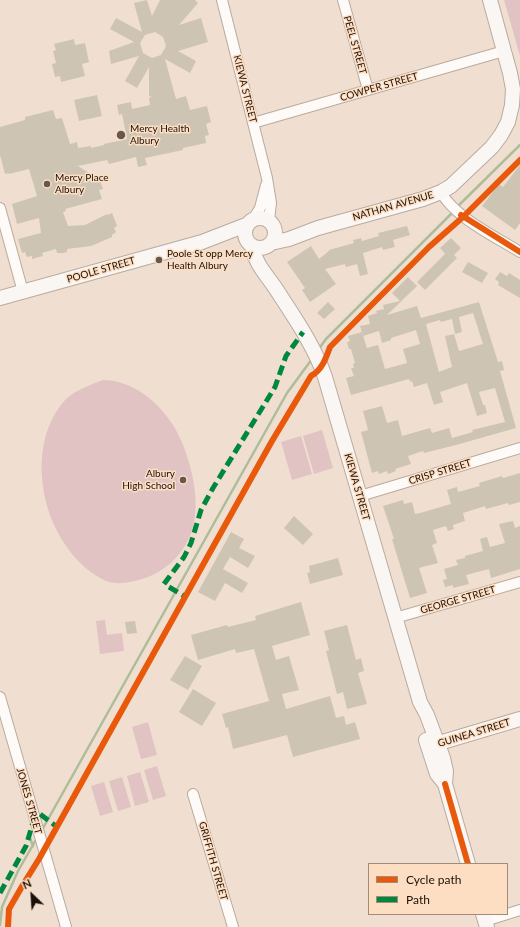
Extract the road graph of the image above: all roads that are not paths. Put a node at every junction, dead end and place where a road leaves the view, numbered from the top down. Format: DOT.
graph roads {
  1 [pos="222,0"];
  2 [pos="343,0"];
  3 [pos="490,0"];
  4 [pos="504,51"];
  5 [pos="368,90"];
  6 [pos="253,122"];
  7 [pos="268,178"];
  8 [pos="442,192"];
  9 [pos="0,208"];
  10 [pos="250,222"];
  11 [pos="272,225"];
  12 [pos="318,228"];
  13 [pos="202,242"];
  14 [pos="249,243"];
  15 [pos="269,245"];
  16 [pos="520,252"];
  17 [pos="271,282"];
  18 [pos="23,292"];
  19 [pos="0,298"];
  20 [pos="520,448"];
  21 [pos="360,496"];
  22 [pos="520,582"];
  23 [pos="395,618"];
  24 [pos="0,698"];
  25 [pos="520,719"];
  26 [pos="433,745"];
  27 [pos="193,794"];
  28 [pos="468,863"];
  29 [pos="520,910"];
  30 [pos="508,914"];
  31 [pos="504,915"];
  32 [pos="485,921"];
  33 [pos="66,927"];
  34 [pos="233,927"];
  1 -- 6 [label="street, KIEWA STREET"];
  2 -- 5 [label="street, PEEL STREET"];
  3 -- 4 [label="street"];
  4 -- 5 [label="street, COWPER STREET"];
  4 -- 8 [label="street"];
  5 -- 6 [label="street, COWPER STREET"];
  6 -- 7 [label="street, KIEWA STREET"];
  7 -- 10 [label="street, KIEWA STREET"];
  7 -- 11 [label="street, KIEWA STREET"];
  8 -- 12 [label="street, NATHAN AVENUE"];
  8 -- 16 [label="street, NATHAN AVENUE"];
  9 -- 18 [label="street"];
  10 -- 11 [label="street"];
  10 -- 13 [label="street, POOLE STREET"];
  10 -- 14 [label="street"];
  11 -- 12 [label="street, NATHAN AVENUE"];
  11 -- 15 [label="street"];
  12 -- 15 [label="street, NATHAN AVENUE"];
  13 -- 14 [label="street, POOLE STREET"];
  13 -- 18 [label="street, POOLE STREET"];
  14 -- 15 [label="street"];
  14 -- 17 [label="street, KIEWA STREET"];
  15 -- 17 [label="street, KIEWA STREET"];
  17 -- 21 [label="street, KIEWA STREET"];
  18 -- 19 [label="street, POOLE STREET"];
  20 -- 21 [label="street, CRISP STREET"];
  21 -- 23 [label="street, KIEWA STREET"];
  22 -- 23 [label="street, GEORGE STREET"];
  23 -- 26 [label="street, KIEWA STREET"];
  24 -- 33 [label="street, JONES STREET"];
  25 -- 26 [label="street, GUINEA STREET"];
  26 -- 28 [label="street, KIEWA STREET"];
  27 -- 34 [label="street, GRIFFITH STREET"];
  29 -- 30 [label="street"];
  31 -- 32 [label="street"];
}
